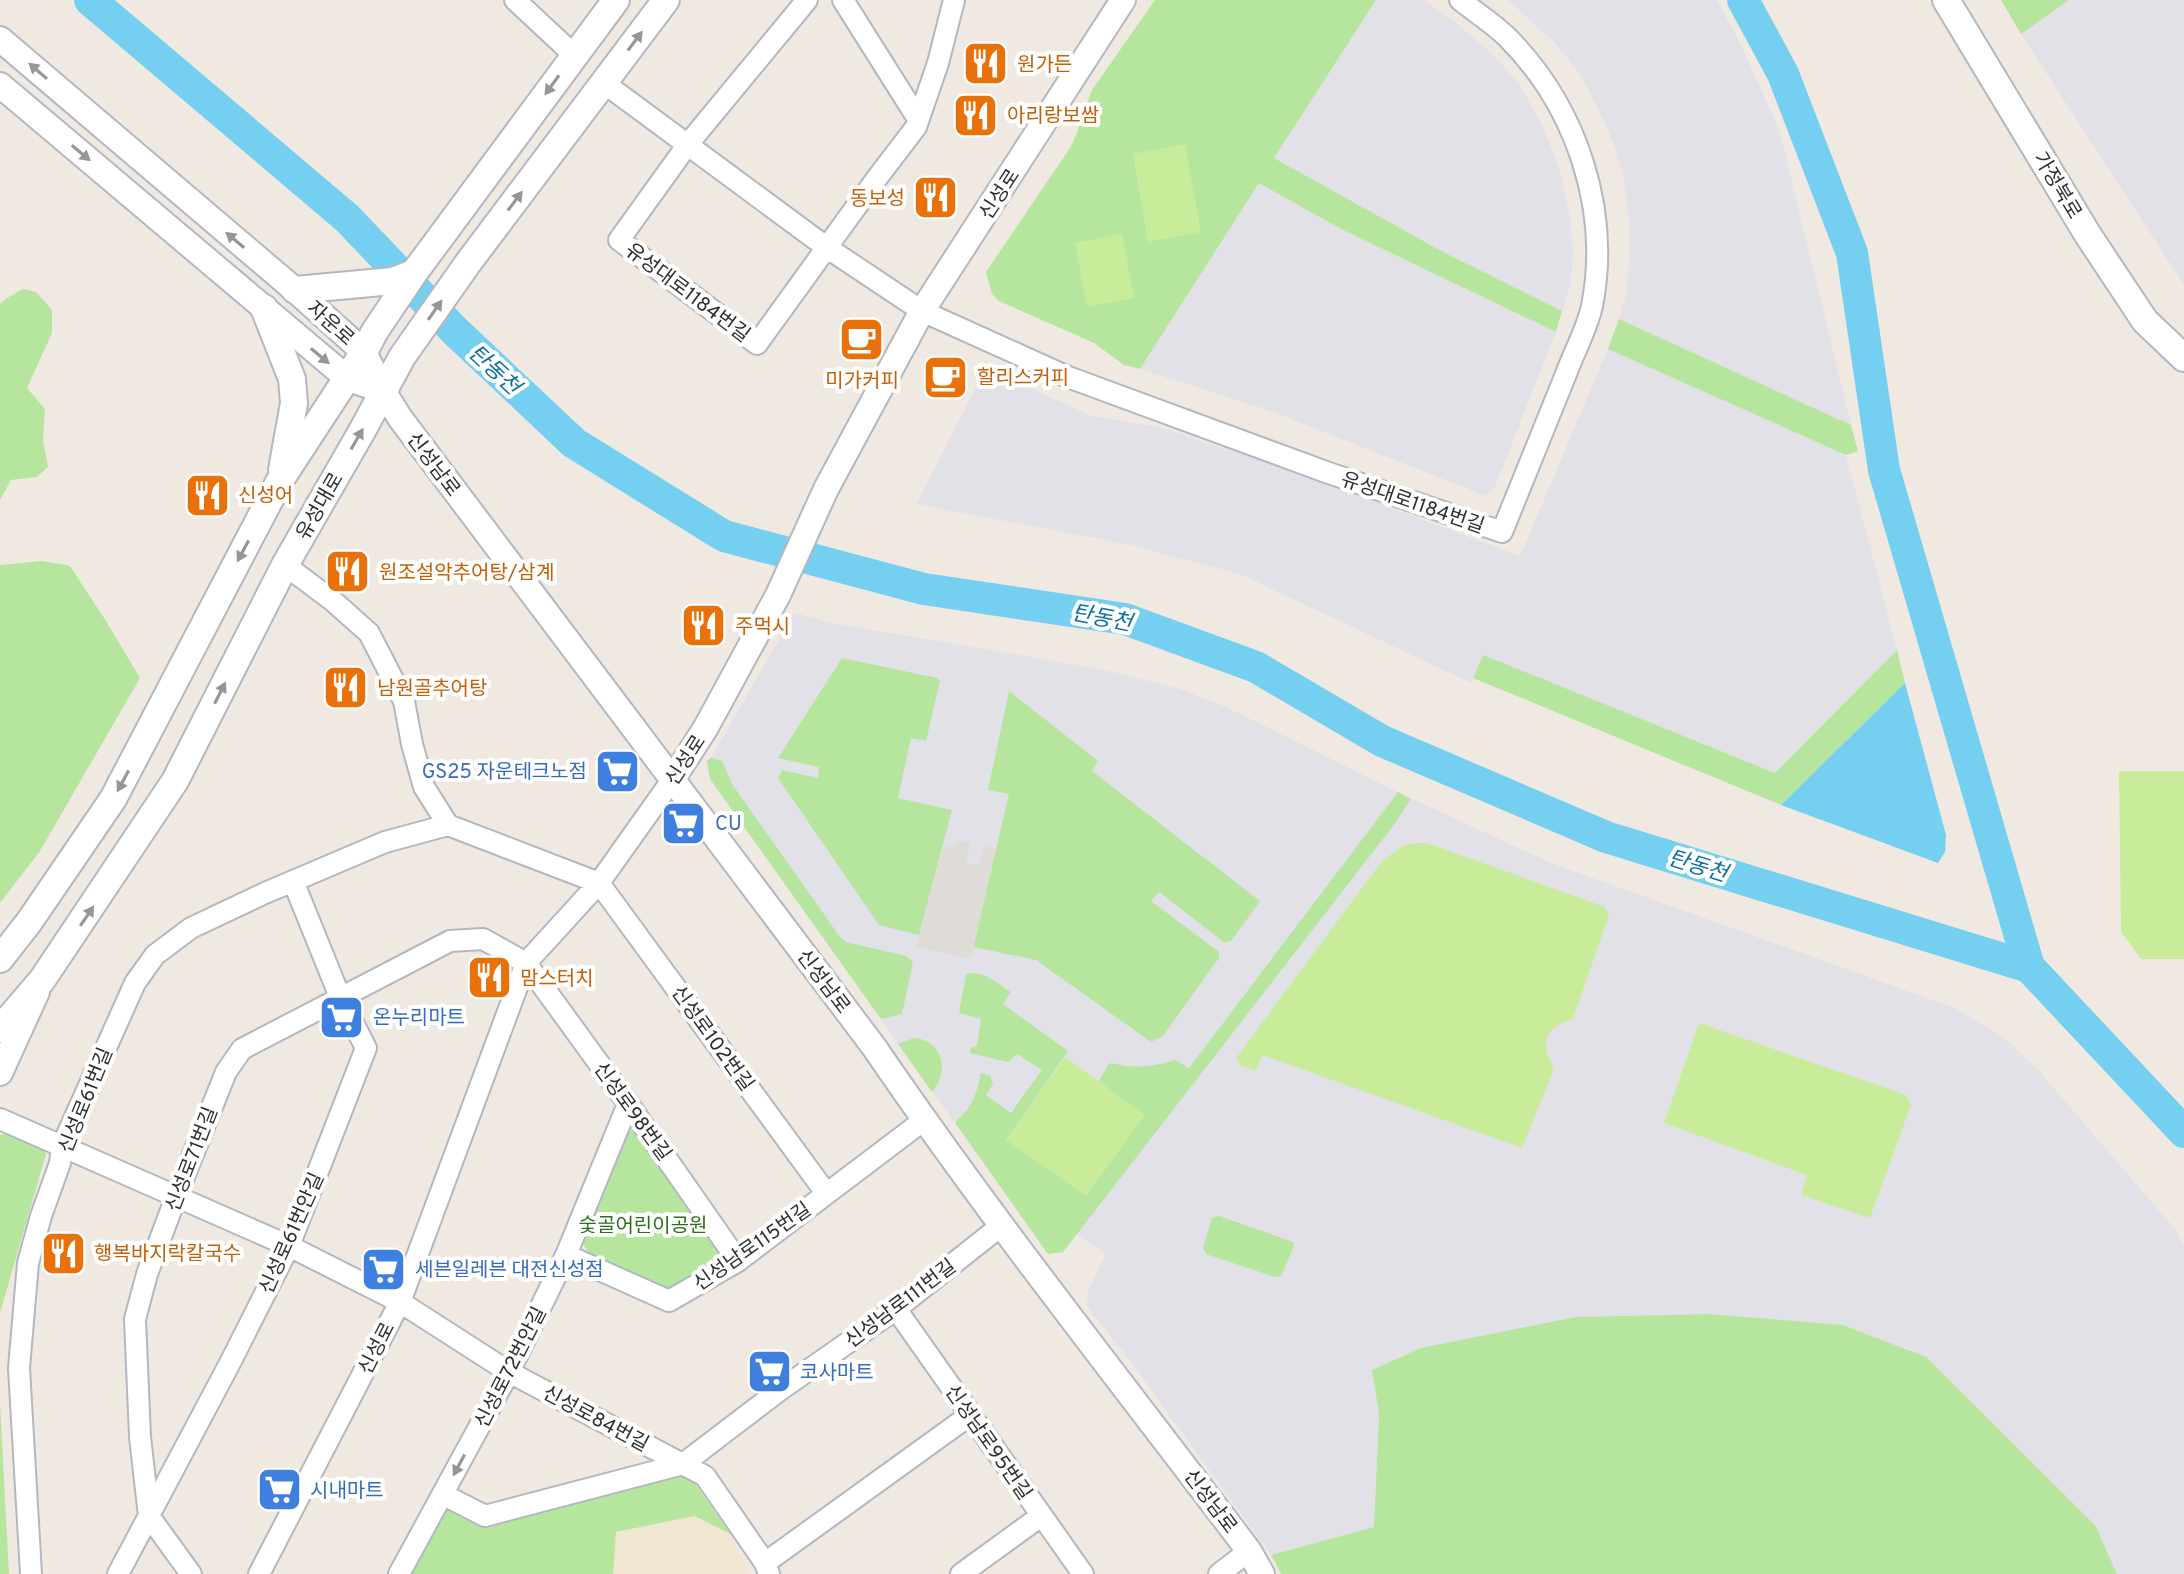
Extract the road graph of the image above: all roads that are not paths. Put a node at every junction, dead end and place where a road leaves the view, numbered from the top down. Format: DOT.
graph roads {
  1 [pos="515,0"];
  2 [pos="616,0"];
  3 [pos="666,0"];
  4 [pos="807,0"];
  5 [pos="843,0"];
  6 [pos="954,0"];
  7 [pos="1123,0"];
  8 [pos="1460,0"];
  9 [pos="1946,0"];
  10 [pos="0,39"];
  11 [pos="574,55"];
  12 [pos="604,83"];
  13 [pos="0,85"];
  14 [pos="918,119"];
  15 [pos="688,144"];
  16 [pos="826,247"];
  17 [pos="414,273"];
  18 [pos="295,290"];
  19 [pos="264,308"];
  20 [pos="922,311"];
  21 [pos="370,342"];
  22 [pos="2184,358"];
  23 [pos="347,378"];
  24 [pos="383,391"];
  25 [pos="279,482"];
  26 [pos="285,565"];
  27 [pos="672,780"];
  28 [pos="448,825"];
  29 [pos="293,881"];
  30 [pos="599,883"];
  31 [pos="0,959"];
  32 [pos="526,963"];
  33 [pos="42,980"];
  34 [pos="340,997"];
  35 [pos="0,1029"];
  36 [pos="0,1073"];
  37 [pos="628,1104"];
  38 [pos="0,1119"];
  39 [pos="924,1120"];
  40 [pos="62,1146"];
  41 [pos="826,1193"];
  42 [pos="176,1197"];
  43 [pos="1002,1225"];
  44 [pos="289,1246"];
  45 [pos="566,1255"];
  46 [pos="738,1261"];
  47 [pos="400,1302"];
  48 [pos="896,1309"];
  49 [pos="509,1372"];
  50 [pos="970,1415"];
  51 [pos="683,1464"];
  52 [pos="444,1495"];
  53 [pos="149,1516"];
  54 [pos="1041,1516"];
  55 [pos="1249,1551"];
  56 [pos="767,1569"];
  57 [pos="31,1574"];
  58 [pos="118,1574"];
  59 [pos="191,1574"];
  60 [pos="259,1574"];
  61 [pos="399,1574"];
  62 [pos="961,1574"];
  63 [pos="1083,1574"];
  64 [pos="1219,1574"];
  65 [pos="1262,1574"];
  1 -- 11 [label="street"];
  2 -- 11 [label="main road"];
  12 -- 3 [label="main road, 유성대로, one-way"];
  4 -- 15 [label="street, 유성대로1184번길"];
  5 -- 14 [label="street"];
  6 -- 14 [label="street, 유성대로1184번길"];
  7 -- 20 [label="street, 신성로"];
  8 -- 20 [label="street, 유성대로1184번길"];
  9 -- 22 [label="main road, 가정북로"];
  18 -- 10 [label="street, 자운로, one-way"];
  11 -- 17 [label="main road, one-way"];
  12 -- 15 [label="street, 유성대로1184번길"];
  24 -- 12 [label="main road, 유성대로, one-way"];
  13 -- 19 [label="street, 자운로, one-way"];
  14 -- 16 [label="street, 유성대로1184번길"];
  15 -- 16 [label="street, 유성대로1184번길"];
  15 -- 16 [label="street, 유성대로1184번길"];
  16 -- 20 [label="street, 유성대로1184번길"];
  17 -- 18 [label="main road"];
  17 -- 21 [label="main road"];
  18 -- 21 [label="street, 자운로"];
  19 -- 23 [label="street, 자운로, one-way"];
  19 -- 25 [label="main road"];
  20 -- 27 [label="street, 신성로"];
  21 -- 23 [label="main road"];
  21 -- 24 [label="street, 자운로"];
  23 -- 24 [label="street, 자운로"];
  23 -- 25 [label="main road"];
  26 -- 24 [label="main road, 유성대로, one-way"];
  24 -- 27 [label="street, 신성남로"];
  25 -- 31 [label="main road, one-way"];
  26 -- 28 [label="street"];
  33 -- 26 [label="main road, 유성대로, one-way"];
  27 -- 30 [label="street, 신성로"];
  27 -- 39 [label="street, 신성남로"];
  28 -- 29 [label="street, 신성로61번길"];
  28 -- 30 [label="street"];
  29 -- 34 [label="street, 신성로61번안길"];
  29 -- 40 [label="street, 신성로61번길"];
  30 -- 32 [label="street, 신성로"];
  30 -- 41 [label="street, 신성로102번길"];
  32 -- 34 [label="street, 신성로71번길"];
  32 -- 37 [label="street, 신성로98번길"];
  32 -- 47 [label="street, 신성로"];
  33 -- 35 [label="main road, 유성대로"];
  33 -- 36 [label="street"];
  34 -- 42 [label="street, 신성로71번길"];
  34 -- 44 [label="street, 신성로61번안길"];
  37 -- 45 [label="street, 신성로72번안길"];
  37 -- 46 [label="street, 신성로98번길"];
  38 -- 40 [label="street, 신성로84번길"];
  39 -- 41 [label="street, 신성남로115번길"];
  39 -- 43 [label="street, 신성남로"];
  40 -- 42 [label="street, 신성로84번길"];
  40 -- 57 [label="street, 신성로61번길"];
  41 -- 46 [label="street, 신성남로115번길"];
  42 -- 44 [label="street, 신성로84번길"];
  42 -- 53 [label="street, 신성로71번길"];
  43 -- 48 [label="street, 신성남로111번길"];
  43 -- 55 [label="street, 신성남로"];
  44 -- 47 [label="street, 신성로84번길"];
  44 -- 53 [label="street, 신성로61번안길"];
  45 -- 46 [label="street, 신성남로115번길"];
  45 -- 49 [label="street, 신성로72번안길"];
  47 -- 49 [label="street, 신성로84번길"];
  47 -- 60 [label="street, 신성로"];
  48 -- 50 [label="street, 신성남로95번길"];
  48 -- 51 [label="street, 신성남로111번길"];
  49 -- 51 [label="street, 신성로84번길"];
  49 -- 52 [label="street, 신성로72번안길, one-way"];
  50 -- 54 [label="street, 신성남로95번길"];
  50 -- 56 [label="street, 신성로84번길"];
  51 -- 52 [label="street"];
  51 -- 56 [label="street, 신성로84번길"];
  52 -- 61 [label="street, 신성로72번안길"];
  53 -- 58 [label="street, 신성로61번안길"];
  53 -- 59 [label="street, 신성로71번길"];
  54 -- 62 [label="street"];
  54 -- 63 [label="street, 신성남로95번길"];
  55 -- 64 [label="street"];
  55 -- 65 [label="street, 신성남로"];
}
